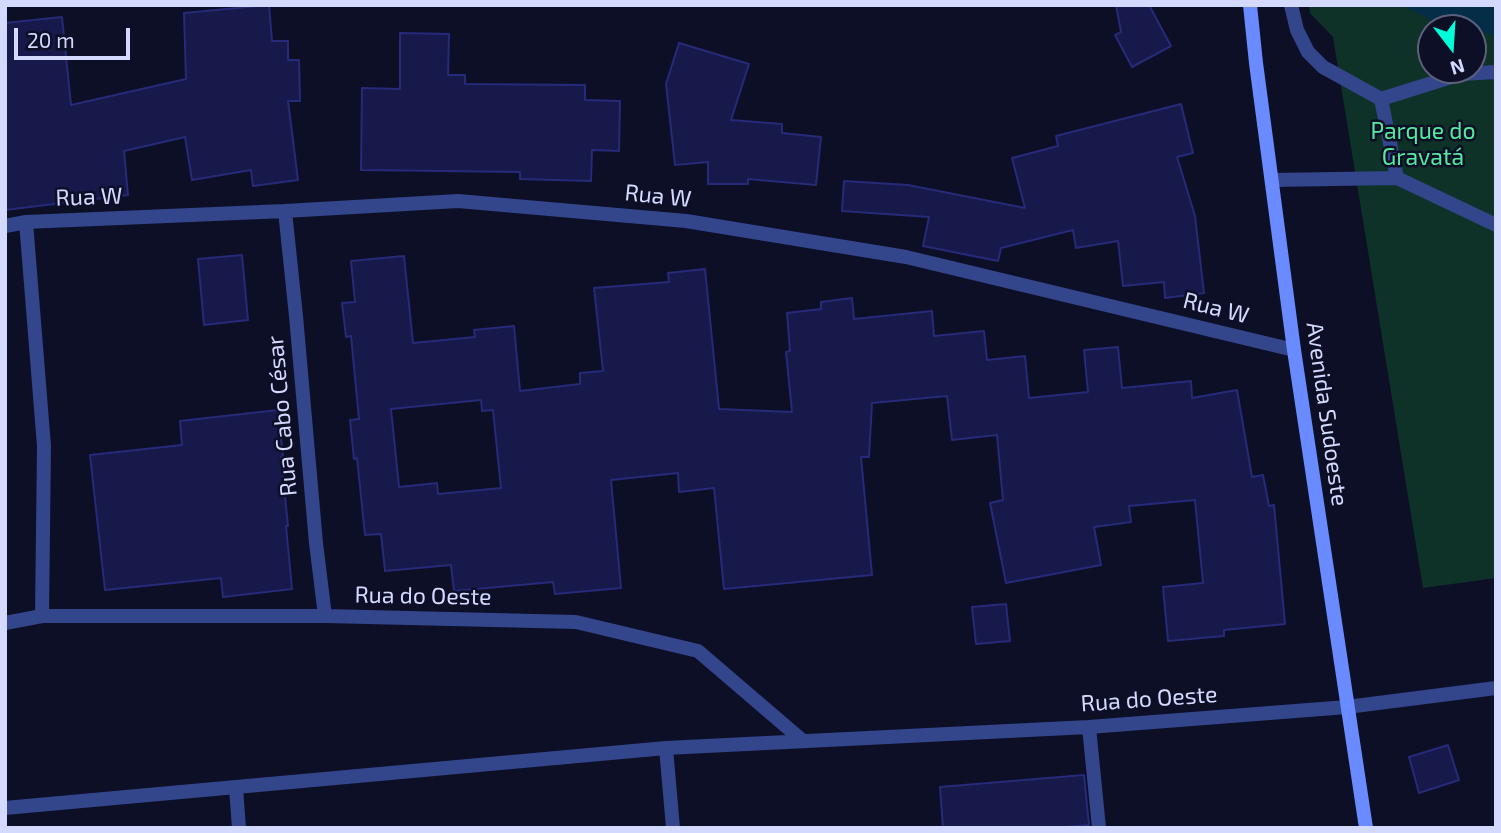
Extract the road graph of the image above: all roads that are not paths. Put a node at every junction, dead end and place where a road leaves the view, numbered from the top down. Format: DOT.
graph roads {
  1 [pos="1250,5"];
  2 [pos="1291,5"];
  3 [pos="1496,72"];
  4 [pos="1381,99"];
  5 [pos="1397,178"];
  6 [pos="1272,180"];
  7 [pos="285,211"];
  8 [pos="26,222"];
  9 [pos="1496,225"];
  10 [pos="5,226"];
  11 [pos="1294,350"];
  12 [pos="43,616"];
  13 [pos="325,616"];
  14 [pos="5,623"];
  15 [pos="1496,688"];
  16 [pos="1347,707"];
  17 [pos="1089,727"];
  18 [pos="803,741"];
  19 [pos="666,748"];
  20 [pos="236,788"];
  21 [pos="5,808"];
  22 [pos="239,828"];
  23 [pos="673,828"];
  24 [pos="1099,828"];
  25 [pos="1366,828"];
  1 -- 6 [label="street, Avenida Sudoeste"];
  2 -- 4 [label="street"];
  3 -- 4 [label="street"];
  4 -- 5 [label="street"];
  5 -- 6 [label="street"];
  5 -- 9 [label="street"];
  6 -- 11 [label="street, Avenida Sudoeste"];
  7 -- 8 [label="street, Rua W"];
  7 -- 11 [label="street, Rua W"];
  7 -- 13 [label="street, Rua Cabo César"];
  8 -- 10 [label="street, Rua W"];
  8 -- 12 [label="street"];
  11 -- 16 [label="street, Avenida Sudoeste"];
  12 -- 13 [label="street, Rua do Oeste"];
  12 -- 14 [label="street, Rua do Oeste"];
  13 -- 18 [label="street, Rua do Oeste"];
  15 -- 16 [label="street, Rua do Oeste"];
  16 -- 17 [label="street, Rua do Oeste"];
  16 -- 25 [label="street, Avenida Sudoeste"];
  17 -- 18 [label="street, Rua do Oeste"];
  17 -- 24 [label="street"];
  18 -- 19 [label="street, Rua do Oeste"];
  19 -- 20 [label="street, Rua do Oeste"];
  19 -- 23 [label="street"];
  20 -- 21 [label="street, Rua do Oeste"];
  20 -- 22 [label="street"];
}
